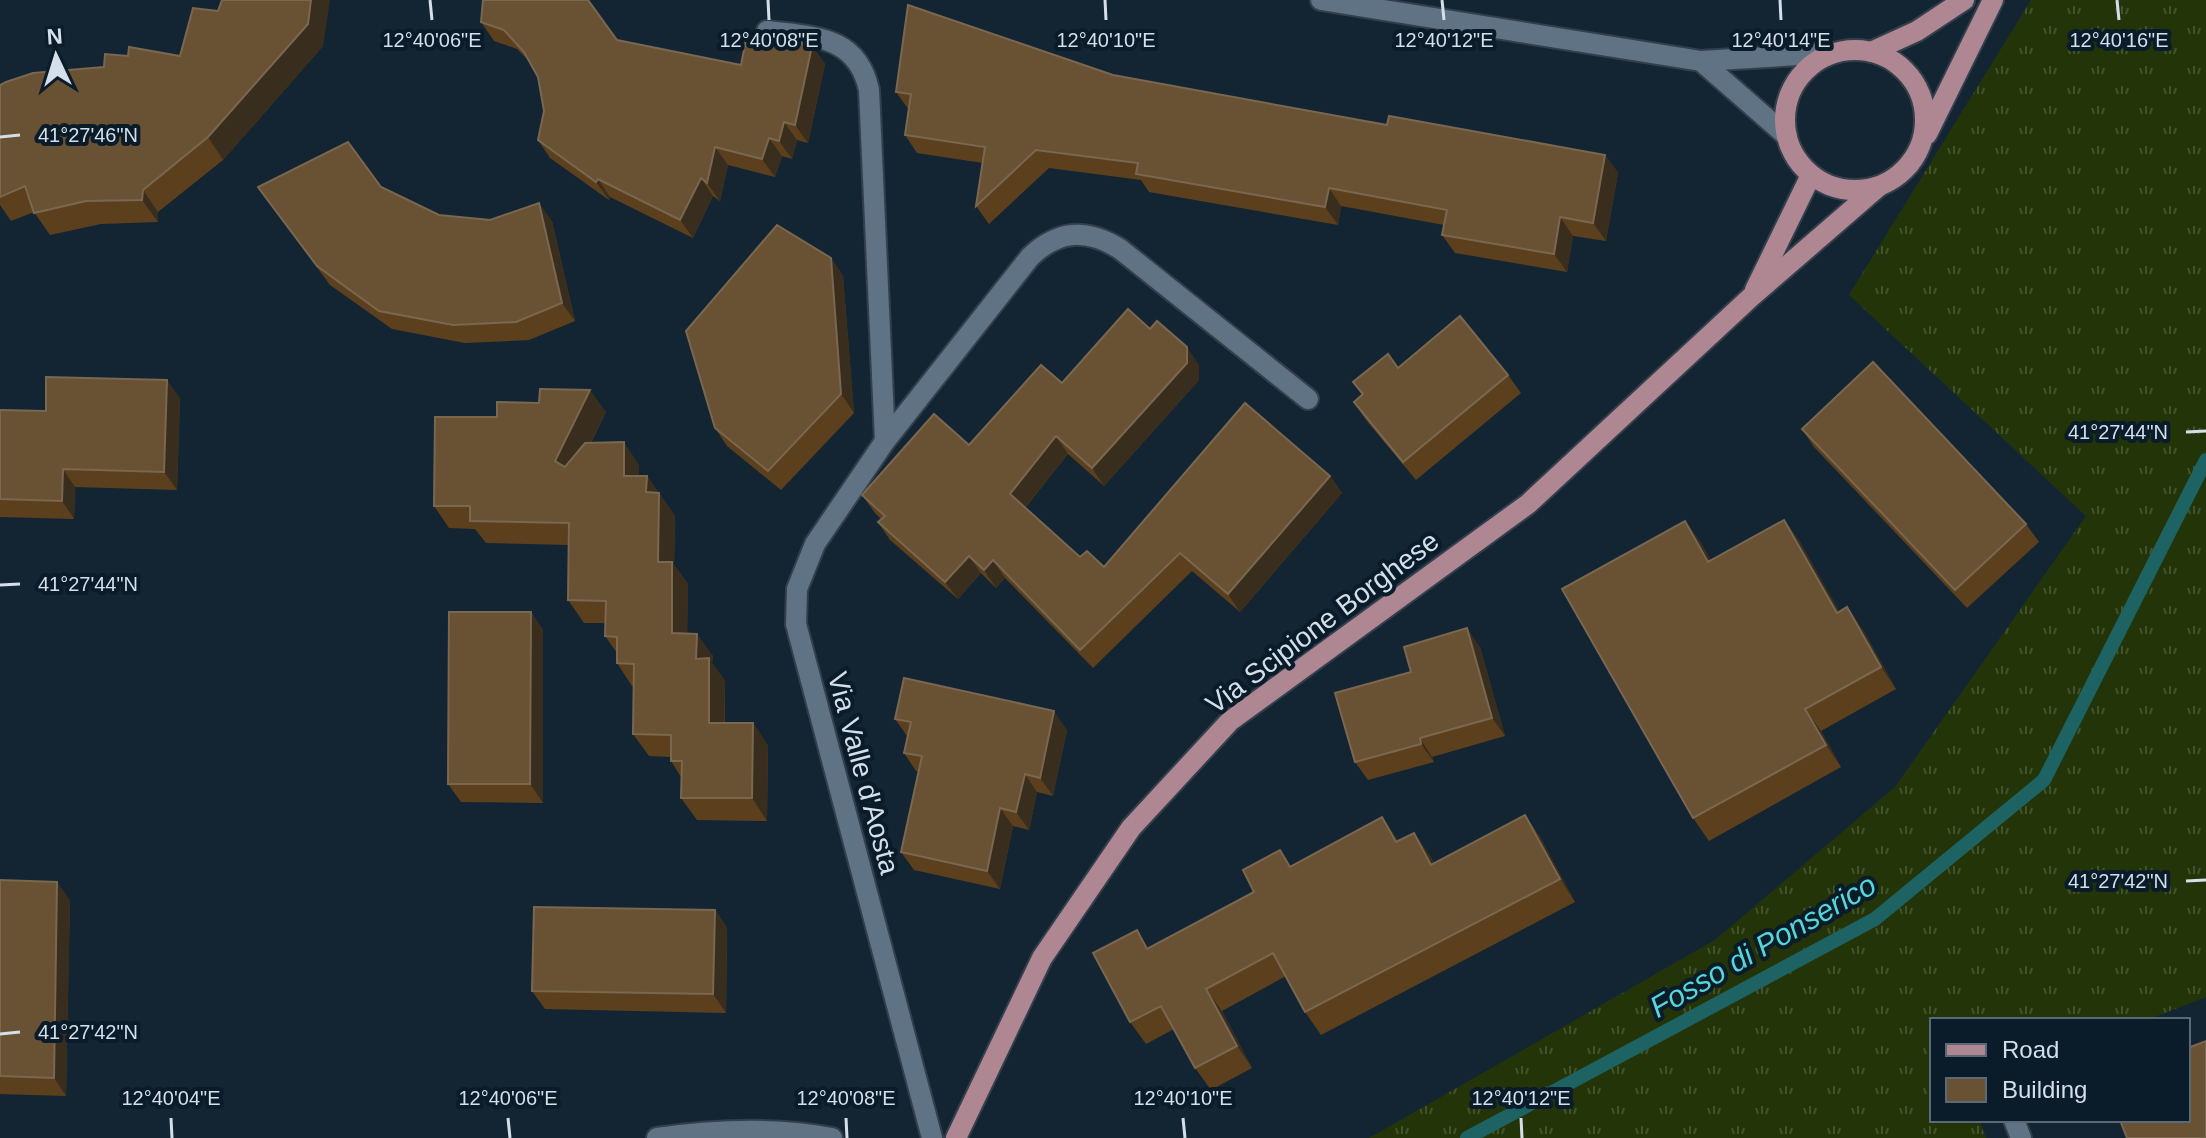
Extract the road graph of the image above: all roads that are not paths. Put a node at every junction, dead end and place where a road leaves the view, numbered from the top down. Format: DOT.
graph roads {
  1 [pos="1321,0"];
  2 [pos="1964,0"];
  3 [pos="1993,0"];
  4 [pos="767,31"];
  5 [pos="1871,52"];
  6 [pos="1833,53"];
  7 [pos="1701,61"];
  8 [pos="1787,136"];
  9 [pos="1923,141"];
  10 [pos="1811,175"];
  11 [pos="1878,187"];
  12 [pos="1751,297"];
  13 [pos="1308,399"];
  14 [pos="885,441"];
  15 [pos="657,1138"];
  16 [pos="832,1138"];
  17 [pos="932,1138"];
  18 [pos="956,1138"];
  1 -- 7 [label="street"];
  2 -- 5 [label="main road"];
  3 -- 9 [label="main road"];
  4 -- 14 [label="street"];
  5 -- 6 [label="main road"];
  5 -- 9 [label="main road"];
  6 -- 7 [label="street"];
  6 -- 8 [label="main road"];
  7 -- 8 [label="street"];
  8 -- 10 [label="main road"];
  9 -- 11 [label="main road"];
  10 -- 11 [label="main road"];
  10 -- 12 [label="main road, Via Scipione Borghese"];
  11 -- 12 [label="main road, Via Scipione Borghese"];
  12 -- 18 [label="main road, Via Scipione Borghese"];
  13 -- 14 [label="street, Via Valle d'Aosta"];
  14 -- 17 [label="street, Via Valle d'Aosta"];
  15 -- 16 [label="street"];
}
